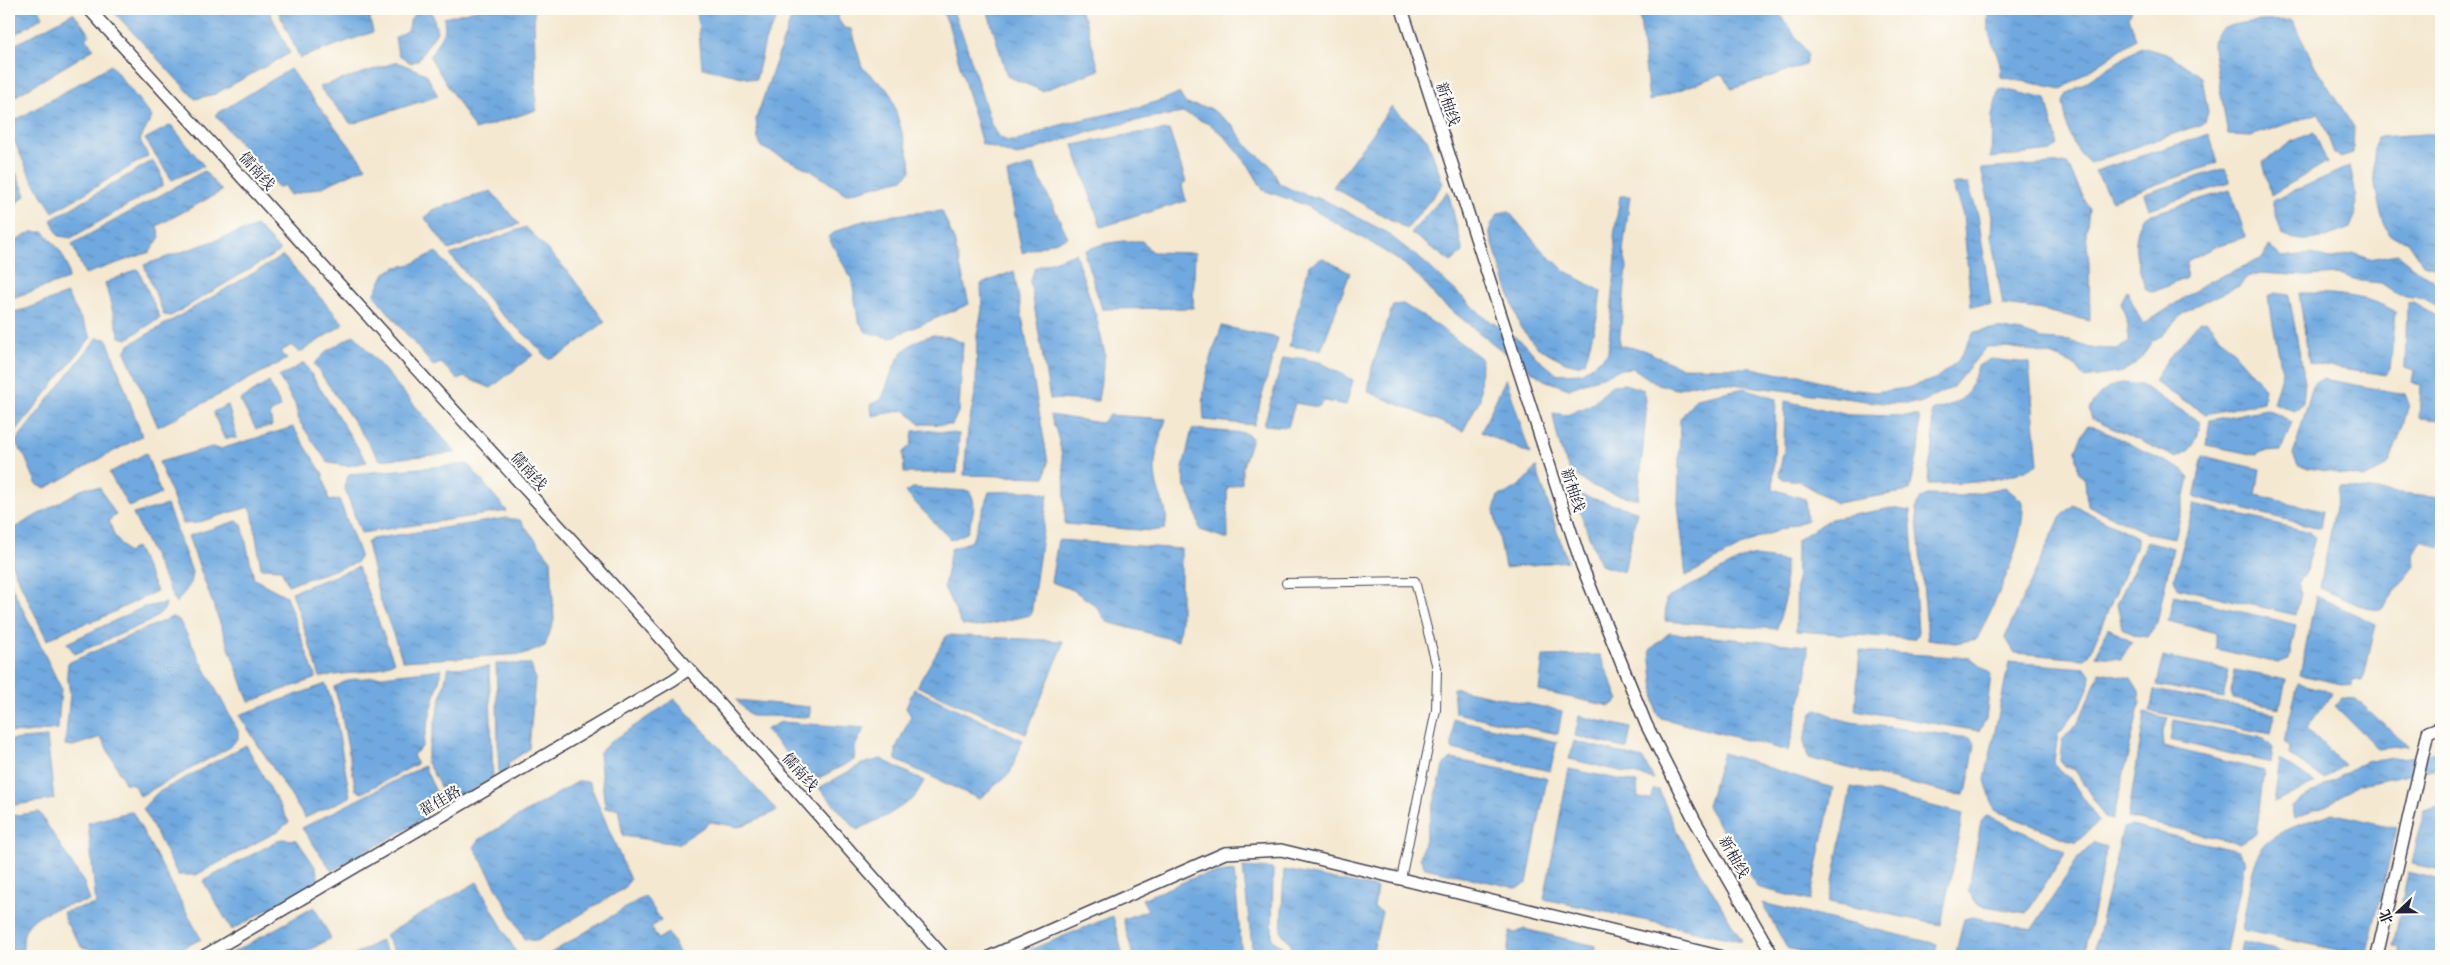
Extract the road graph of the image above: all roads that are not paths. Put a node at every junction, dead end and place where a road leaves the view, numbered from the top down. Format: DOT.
graph roads {
  1 [pos="89,9"];
  2 [pos="1402,9"];
  3 [pos="1286,583"];
  4 [pos="689,669"];
  5 [pos="2441,727"];
  6 [pos="1401,878"];
  7 [pos="204,956"];
  8 [pos="943,956"];
  9 [pos="991,956"];
  10 [pos="1719,956"];
  11 [pos="1773,956"];
  12 [pos="2377,956"];
  1 -- 4 [label="street, 儒南线"];
  2 -- 11 [label="street, 新柚线"];
  3 -- 6 [label="street"];
  4 -- 7 [label="street, 翟佳路"];
  4 -- 8 [label="street, 儒南线"];
  5 -- 12 [label="street"];
  6 -- 9 [label="street"];
  6 -- 10 [label="street"];
}
